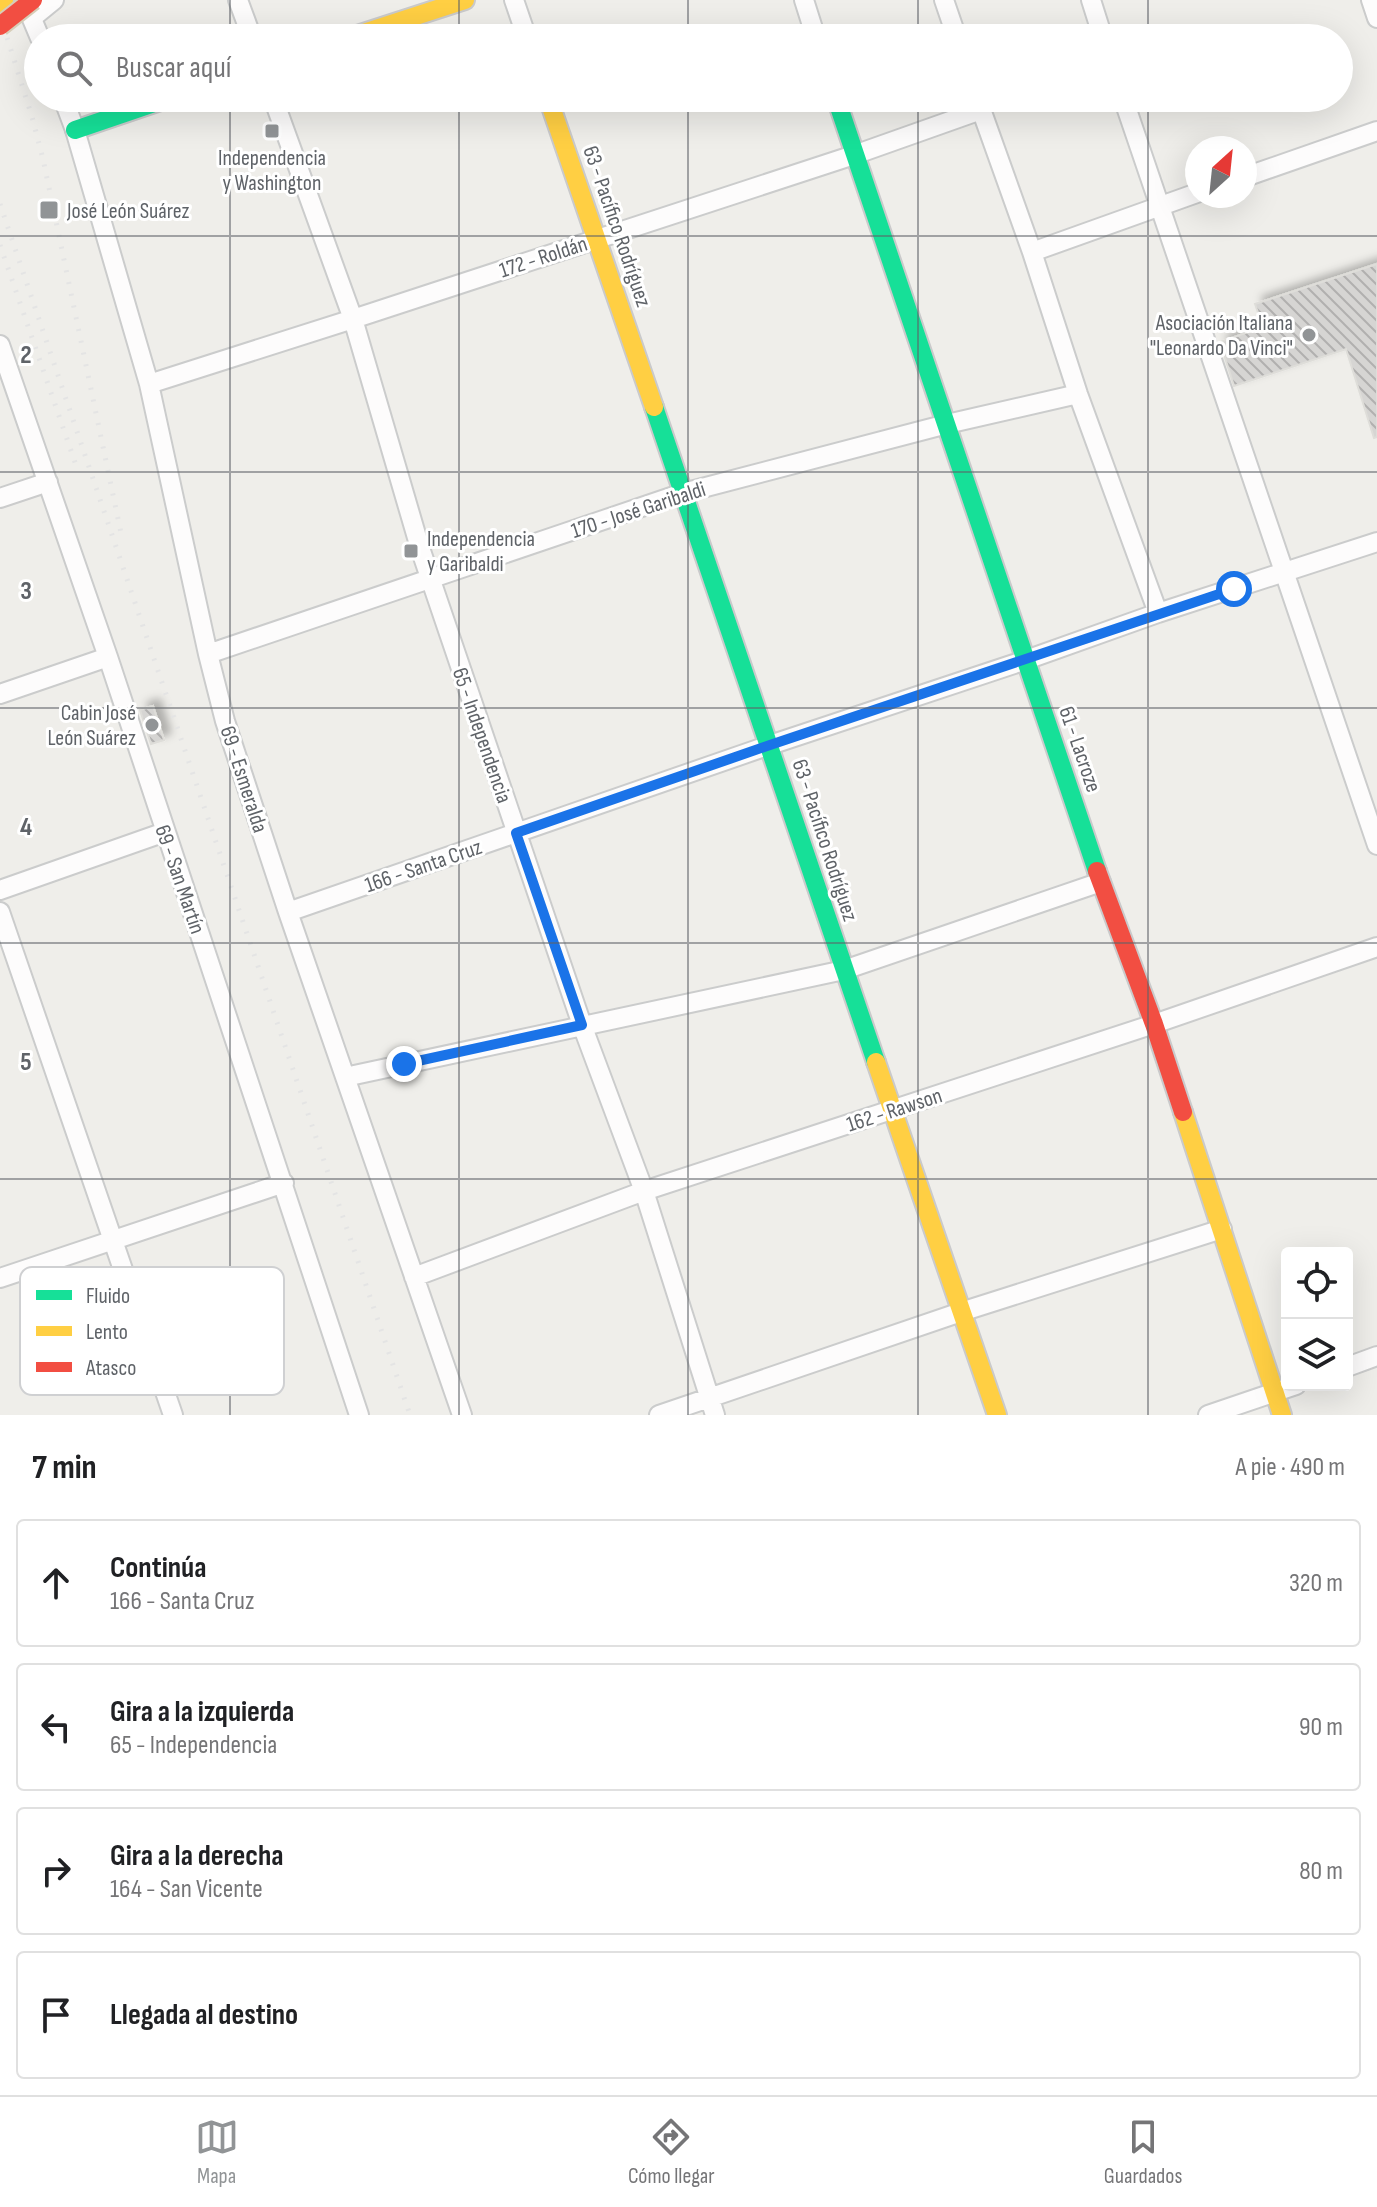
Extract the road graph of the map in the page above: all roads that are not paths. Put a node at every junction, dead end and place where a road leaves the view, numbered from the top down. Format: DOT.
graph roads {
  1 [pos="24,0"];
  2 [pos="54,0"];
  3 [pos="238,0"];
  4 [pos="465,0"];
  5 [pos="514,0"];
  6 [pos="804,0"];
  7 [pos="944,0"];
  8 [pos="1091,0"];
  9 [pos="1371,0"];
  10 [pos="32,9"];
  11 [pos="1377,18"];
  12 [pos="247,24"];
  13 [pos="391,24"];
  14 [pos="522,24"];
  15 [pos="812,24"];
  16 [pos="952,24"];
  17 [pos="1099,24"];
  18 [pos="0,26"];
  19 [pos="68,112"];
  20 [pos="128,112"];
  21 [pos="278,112"];
  22 [pos="553,112"];
  23 [pos="840,112"];
  24 [pos="959,112"];
  25 [pos="982,112"];
  26 [pos="1128,112"];
  27 [pos="75,130"];
  28 [pos="1377,131"];
  29 [pos="854,155"];
  30 [pos="1257,173"];
  31 [pos="1185,197"];
  32 [pos="1159,206"];
  33 [pos="597,238"];
  34 [pos="1032,252"];
  35 [pos="353,319"];
  36 [pos="0,345"];
  37 [pos="149,384"];
  38 [pos="1078,394"];
  39 [pos="947,424"];
  40 [pos="48,482"];
  41 [pos="683,493"];
  42 [pos="0,498"];
  43 [pos="1377,542"];
  44 [pos="1285,573"];
  45 [pos="430,578"];
  46 [pos="1158,613"];
  47 [pos="208,654"];
  48 [pos="108,657"];
  49 [pos="1026,660"];
  50 [pos="0,694"];
  51 [pos="770,745"];
  52 [pos="165,832"];
  53 [pos="516,833"];
  54 [pos="1377,845"];
  55 [pos="1101,882"];
  56 [pos="0,890"];
  57 [pos="0,912"];
  58 [pos="288,912"];
  59 [pos="1377,947"];
  60 [pos="844,970"];
  61 [pos="1154,1024"];
  62 [pos="582,1025"];
  63 [pos="345,1077"];
  64 [pos="893,1109"];
  65 [pos="284,1183"];
  66 [pos="644,1191"];
  67 [pos="1222,1229"];
  68 [pos="114,1241"];
  69 [pos="34,1267"];
  70 [pos="123,1267"];
  71 [pos="20,1272"];
  72 [pos="414,1277"];
  73 [pos="0,1278"];
  74 [pos="961,1312"];
  75 [pos="1377,1356"];
  76 [pos="1353,1365"];
  77 [pos="451,1382"];
  78 [pos="1281,1391"];
  79 [pos="1275,1393"];
  80 [pos="166,1395"];
  81 [pos="712,1406"];
  82 [pos="360,1412"];
  83 [pos="173,1415"];
  84 [pos="452,1415"];
  85 [pos="462,1415"];
  86 [pos="659,1415"];
  87 [pos="997,1415"];
  88 [pos="1208,1415"];
  89 [pos="1282,1415"];
  1 -- 10 [label="street"];
  2 -- 10 [label="street"];
  3 -- 12 [label="street"];
  4 -- 13 [label="street"];
  5 -- 14 [label="street"];
  6 -- 15 [label="street"];
  7 -- 16 [label="street"];
  8 -- 17 [label="street"];
  9 -- 11 [label="street"];
  10 -- 18 [label="street, bridge"];
  19 -- 27 [label="street, 69 - Esmeralda"];
  20 -- 27 [label="street"];
  21 -- 35 [label="street, 65 - Independencia"];
  22 -- 33 [label="street, 63 - Pacífico Rodríguez"];
  23 -- 29 [label="street, 61 - Lacroze"];
  24 -- 29 [label="street, 172 - Roldán"];
  25 -- 34 [label="street"];
  26 -- 32 [label="street"];
  27 -- 37 [label="street, 69 - Esmeralda"];
  28 -- 30 [label="street"];
  29 -- 33 [label="street, 172 - Roldán"];
  29 -- 39 [label="street, 61 - Lacroze"];
  31 -- 32 [label="street"];
  32 -- 34 [label="street"];
  32 -- 44 [label="street"];
  33 -- 35 [label="street, 172 - Roldán"];
  33 -- 41 [label="street, 63 - Pacífico Rodríguez"];
  34 -- 38 [label="street"];
  35 -- 37 [label="street, 172 - Roldán"];
  35 -- 45 [label="street, 65 - Independencia"];
  36 -- 40 [label="street, 69 - San Martín"];
  37 -- 47 [label="street, 69 - Esmeralda"];
  38 -- 39 [label="street, 170 - José Garibaldi"];
  38 -- 46 [label="street"];
  39 -- 41 [label="street, 170 - José Garibaldi"];
  39 -- 49 [label="street, 61 - Lacroze"];
  40 -- 42 [label="street"];
  40 -- 48 [label="street, 69 - San Martín"];
  41 -- 45 [label="street, 170 - José Garibaldi"];
  41 -- 51 [label="street, 63 - Pacífico Rodríguez"];
  43 -- 44 [label="street, 166 - Santa Cruz"];
  44 -- 46 [label="street, 166 - Santa Cruz"];
  44 -- 54 [label="street"];
  45 -- 47 [label="street, 170 - José Garibaldi"];
  45 -- 53 [label="street, 65 - Independencia"];
  46 -- 49 [label="street, 166 - Santa Cruz"];
  47 -- 58 [label="street, 69 - Esmeralda"];
  48 -- 50 [label="street"];
  48 -- 52 [label="street, 69 - San Martín"];
  49 -- 51 [label="street, 166 - Santa Cruz"];
  49 -- 55 [label="street, 61 - Lacroze"];
  51 -- 53 [label="street, 166 - Santa Cruz"];
  51 -- 60 [label="street, 63 - Pacífico Rodríguez"];
  52 -- 56 [label="street"];
  52 -- 65 [label="street, 69 - San Martín"];
  53 -- 58 [label="street, 166 - Santa Cruz"];
  53 -- 62 [label="street, 65 - Independencia"];
  55 -- 60 [label="street"];
  55 -- 61 [label="street, 61 - Lacroze"];
  57 -- 68 [label="street"];
  58 -- 63 [label="street, 69 - Esmeralda"];
  59 -- 61 [label="street, 162 - Rawson"];
  60 -- 62 [label="street"];
  60 -- 64 [label="street, 63 - Pacífico Rodríguez"];
  61 -- 64 [label="street, 162 - Rawson"];
  61 -- 67 [label="street, 61 - Lacroze"];
  62 -- 63 [label="street"];
  62 -- 66 [label="street, 65 - Independencia"];
  63 -- 72 [label="street, 69 - Esmeralda"];
  64 -- 66 [label="street, 162 - Rawson"];
  64 -- 74 [label="street, 63 - Pacífico Rodríguez"];
  65 -- 68 [label="street"];
  65 -- 82 [label="street, 69 - San Martín"];
  66 -- 72 [label="street, 162 - Rawson"];
  66 -- 81 [label="street, 65 - Independencia"];
  67 -- 74 [label="street"];
  67 -- 79 [label="street, 61 - Lacroze"];
  68 -- 69 [label="street"];
  68 -- 70 [label="street"];
  71 -- 73 [label="street"];
  72 -- 77 [label="street, 69 - Esmeralda"];
  74 -- 81 [label="street"];
  74 -- 87 [label="street, 63 - Pacífico Rodríguez"];
  75 -- 76 [label="street"];
  77 -- 84 [label="street"];
  77 -- 85 [label="street, 69 - Esmeralda"];
  78 -- 79 [label="street"];
  79 -- 88 [label="street"];
  79 -- 89 [label="street, 61 - Lacroze"];
  80 -- 83 [label="street"];
  81 -- 86 [label="street"];
}
